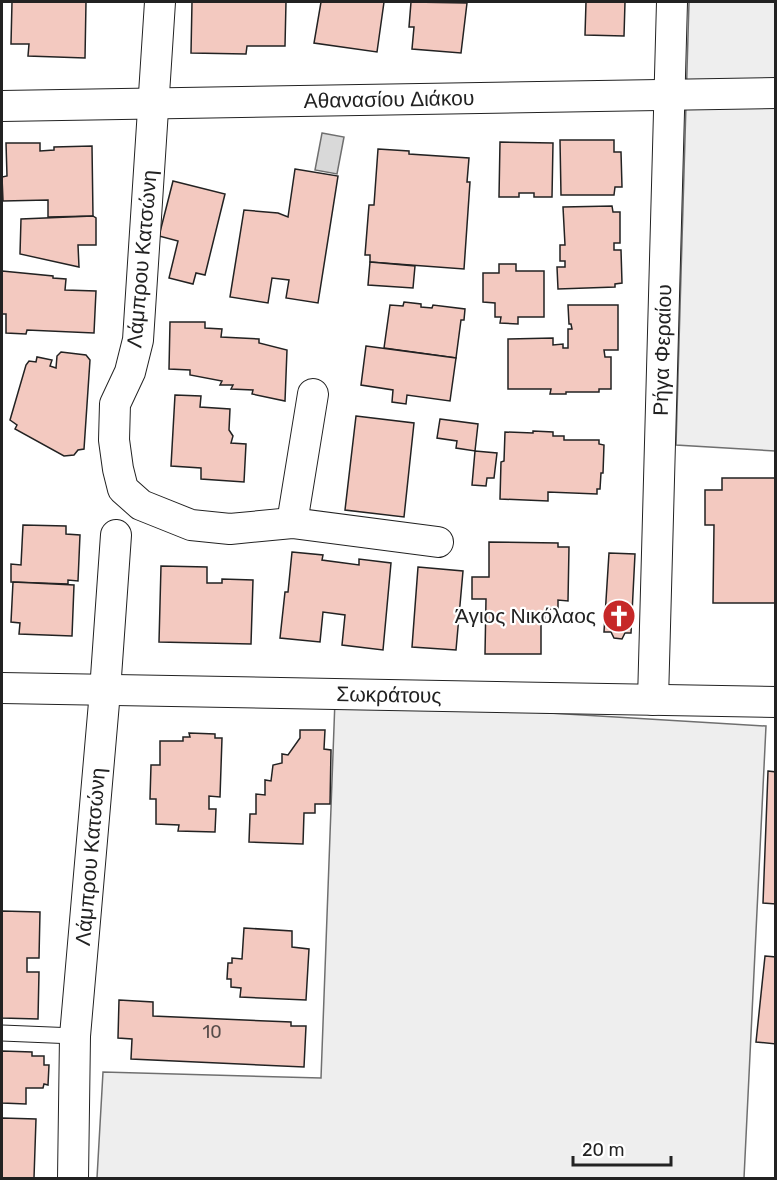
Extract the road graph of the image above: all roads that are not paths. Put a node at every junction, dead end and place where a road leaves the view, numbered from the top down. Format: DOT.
graph roads {
  1 [pos="160,2"];
  2 [pos="672,2"];
  3 [pos="776,93"];
  4 [pos="669,95"];
  5 [pos="154,104"];
  6 [pos="2,106"];
  7 [pos="313,394"];
  8 [pos="292,523"];
  9 [pos="116,535"];
  10 [pos="438,542"];
  11 [pos="2,688"];
  12 [pos="105,691"];
  13 [pos="652,700"];
  14 [pos="776,702"];
  15 [pos="2,1033"];
  16 [pos="75,1036"];
  17 [pos="73,1179"];
  1 -- 5 [label="street, Λάμπρου Κατσώνη"];
  2 -- 4 [label="street, Ρήγα Φεραίου"];
  3 -- 4 [label="street, Αθανασίου Διάκου"];
  4 -- 5 [label="street, Αθανασίου Διάκου"];
  4 -- 13 [label="street, Ρήγα Φεραίου"];
  5 -- 6 [label="street, Αθανασίου Διάκου"];
  5 -- 8 [label="street, Λάμπρου Κατσώνη"];
  7 -- 8 [label="street"];
  8 -- 10 [label="street"];
  9 -- 12 [label="street, Λάμπρου Κατσώνη"];
  11 -- 12 [label="street, Σωκράτους"];
  12 -- 13 [label="street, Σωκράτους"];
  12 -- 16 [label="street, Λάμπρου Κατσώνη"];
  13 -- 14 [label="street, Σωκράτους"];
  15 -- 16 [label="lane"];
  16 -- 17 [label="street, Λάμπρου Κατσώνη"];
}
